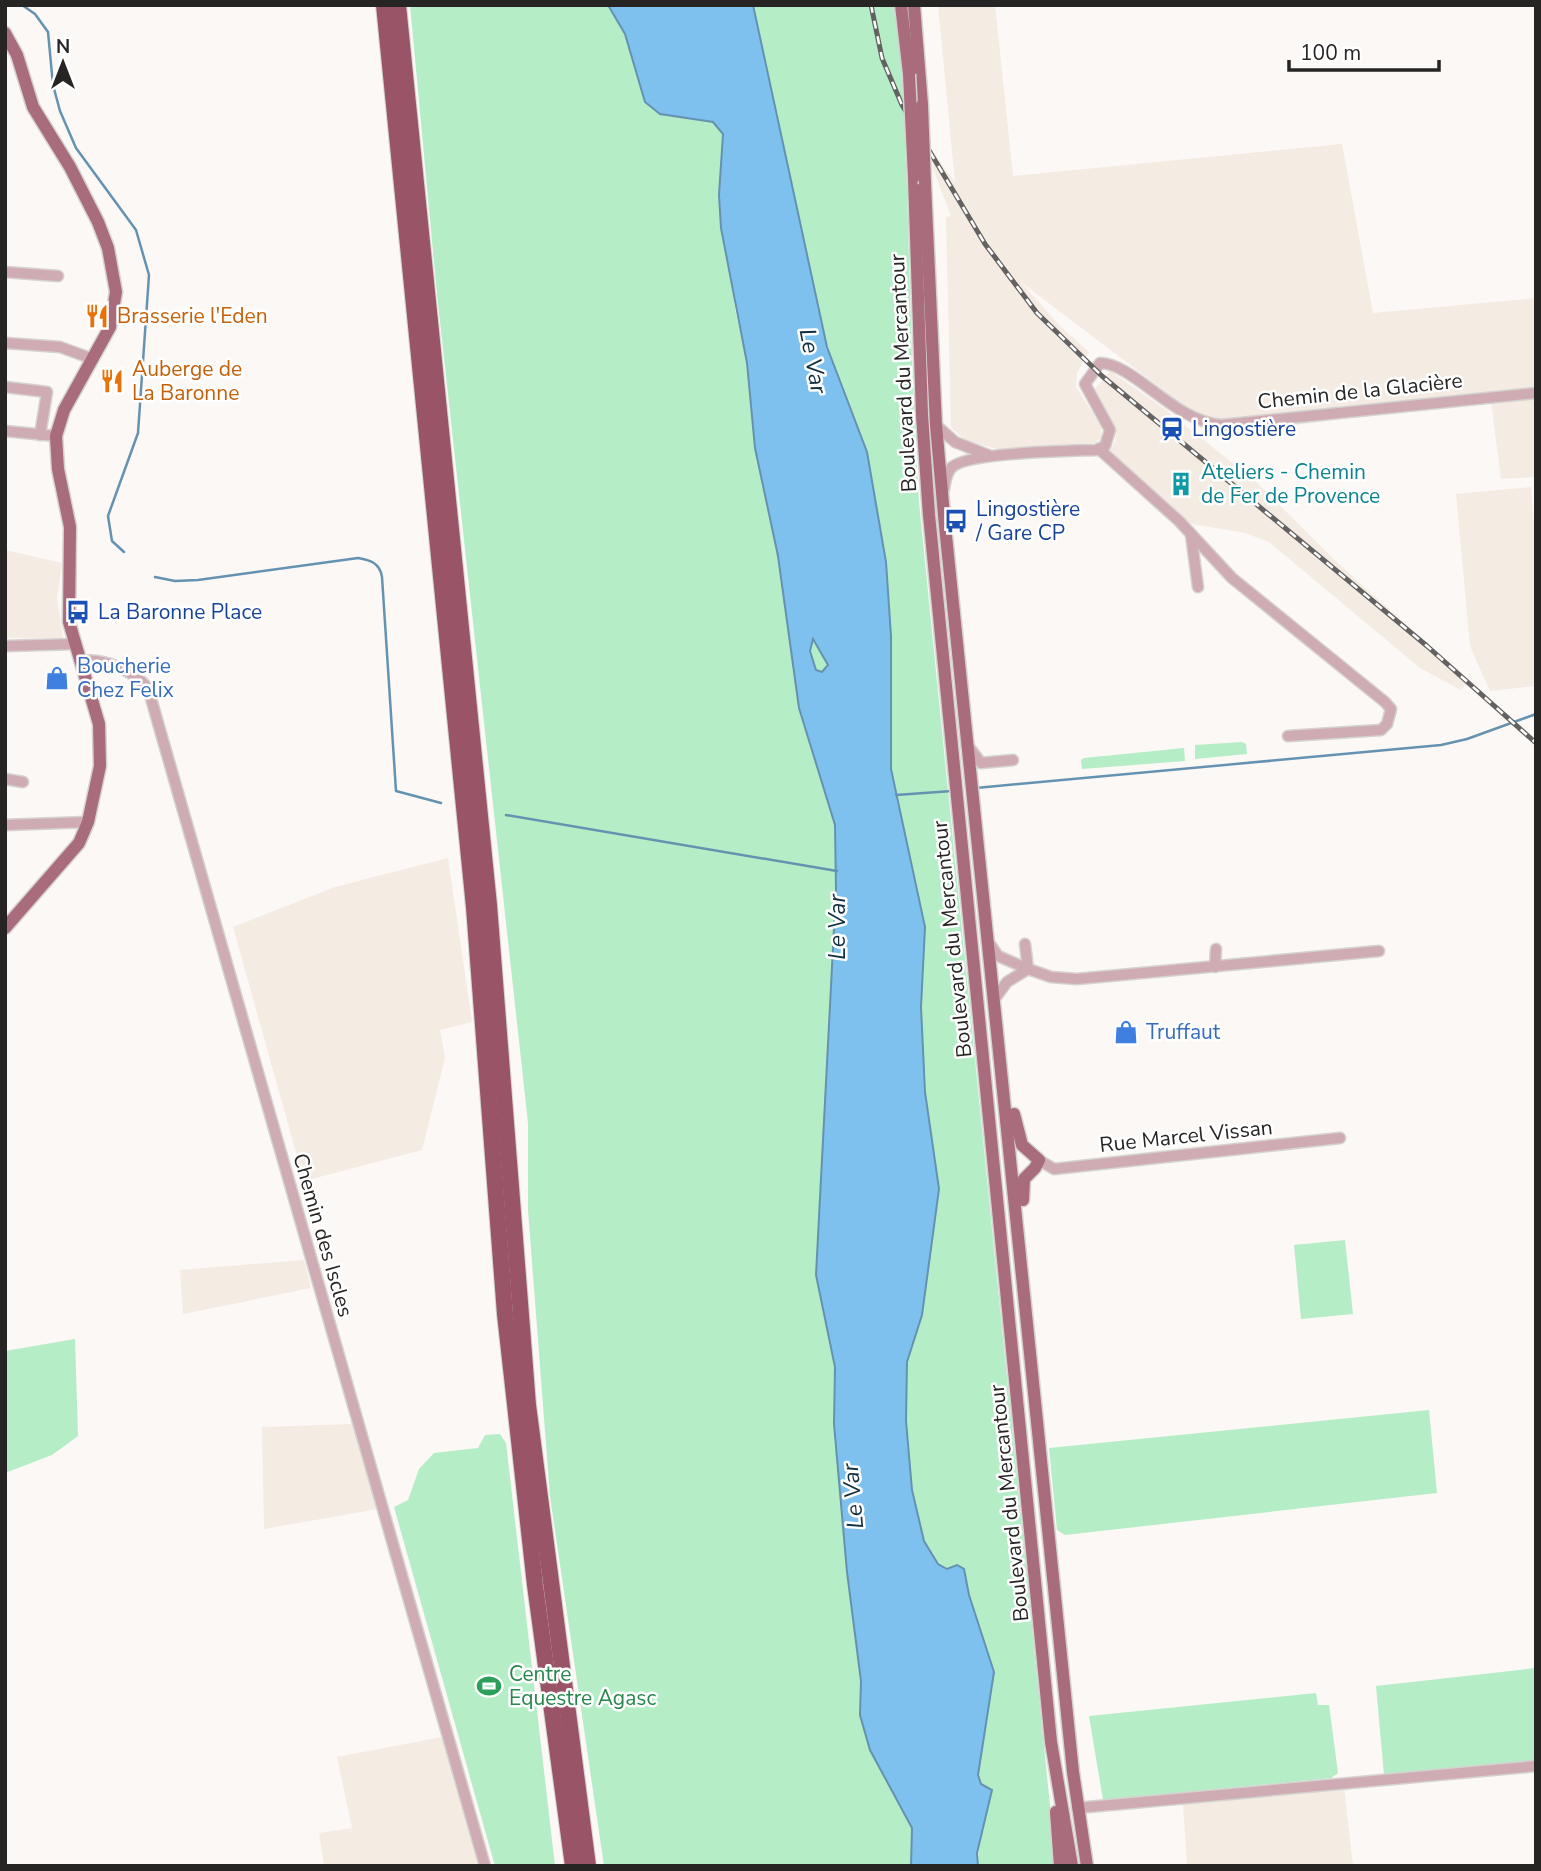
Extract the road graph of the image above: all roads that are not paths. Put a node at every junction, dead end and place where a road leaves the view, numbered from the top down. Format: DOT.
graph roads {
  1 [pos="384,5"];
  2 [pos="398,5"];
  3 [pos="901,5"];
  4 [pos="914,5"];
  5 [pos="5,33"];
  6 [pos="919,180"];
  7 [pos="5,272"];
  8 [pos="58,275"];
  9 [pos="5,343"];
  10 [pos="93,359"];
  11 [pos="5,387"];
  12 [pos="1536,393"];
  13 [pos="936,425"];
  14 [pos="5,431"];
  15 [pos="40,435"];
  16 [pos="56,436"];
  17 [pos="1099,449"];
  18 [pos="990,456"];
  19 [pos="942,498"];
  20 [pos="1191,535"];
  21 [pos="1198,587"];
  22 [pos="75,644"];
  23 [pos="5,646"];
  24 [pos="80,662"];
  25 [pos="1288,736"];
  26 [pos="968,747"];
  27 [pos="1013,760"];
  28 [pos="5,779"];
  29 [pos="23,782"];
  30 [pos="88,822"];
  31 [pos="5,825"];
  32 [pos="5,928"];
  33 [pos="988,941"];
  34 [pos="1026,944"];
  35 [pos="1216,949"];
  36 [pos="1379,951"];
  37 [pos="1215,967"];
  38 [pos="1028,969"];
  39 [pos="993,1001"];
  40 [pos="1002,1084"];
  41 [pos="1340,1138"];
  42 [pos="1038,1160"];
  43 [pos="1019,1232"];
  44 [pos="1051,1742"];
  45 [pos="1536,1766"];
  46 [pos="1077,1808"];
  47 [pos="485,1866"];
  48 [pos="573,1866"];
  49 [pos="588,1866"];
  50 [pos="1060,1866"];
  51 [pos="1072,1866"];
  52 [pos="1087,1866"];
  53 [pos="1094,1866"];
  1 -- 48 [label="highway"];
  2 -- 49 [label="highway"];
  3 -- 6 [label="main road, Boulevard du Mercantour, bridge"];
  4 -- 6 [label="main road, Boulevard du Mercantour, bridge"];
  5 -- 10 [label="main road"];
  6 -- 13 [label="main road, Boulevard du Mercantour"];
  6 -- 44 [label="main road, Boulevard du Mercantour"];
  7 -- 8 [label="street"];
  9 -- 10 [label="street"];
  10 -- 16 [label="main road"];
  11 -- 15 [label="street"];
  12 -- 17 [label="street, Chemin de la Glacière"];
  13 -- 18 [label="street"];
  13 -- 19 [label="main road, Boulevard du Mercantour"];
  14 -- 15 [label="street"];
  15 -- 16 [label="street"];
  16 -- 22 [label="main road"];
  17 -- 18 [label="street"];
  17 -- 20 [label="street"];
  18 -- 19 [label="street"];
  19 -- 26 [label="main road, Boulevard du Mercantour"];
  20 -- 21 [label="street"];
  20 -- 25 [label="street"];
  22 -- 23 [label="street"];
  22 -- 24 [label="main road"];
  24 -- 30 [label="main road"];
  24 -- 47 [label="street, Chemin des Iscles"];
  26 -- 27 [label="street"];
  26 -- 33 [label="main road, Boulevard du Mercantour"];
  28 -- 29 [label="street"];
  30 -- 31 [label="street"];
  30 -- 32 [label="main road"];
  33 -- 38 [label="street"];
  33 -- 39 [label="main road, Boulevard du Mercantour"];
  34 -- 38 [label="street"];
  35 -- 37 [label="street"];
  36 -- 37 [label="street"];
  37 -- 38 [label="street"];
  38 -- 39 [label="street"];
  39 -- 40 [label="main road, Boulevard du Mercantour"];
  40 -- 42 [label="main road"];
  40 -- 43 [label="main road, Boulevard du Mercantour"];
  41 -- 42 [label="street, Rue Marcel Vissan"];
  42 -- 43 [label="main road"];
  43 -- 46 [label="main road, Boulevard du Mercantour"];
  44 -- 50 [label="main road"];
  44 -- 51 [label="main road, Boulevard du Mercantour"];
  45 -- 46 [label="street"];
  46 -- 52 [label="main road, Boulevard du Mercantour"];
  46 -- 53 [label="main road"];
}
